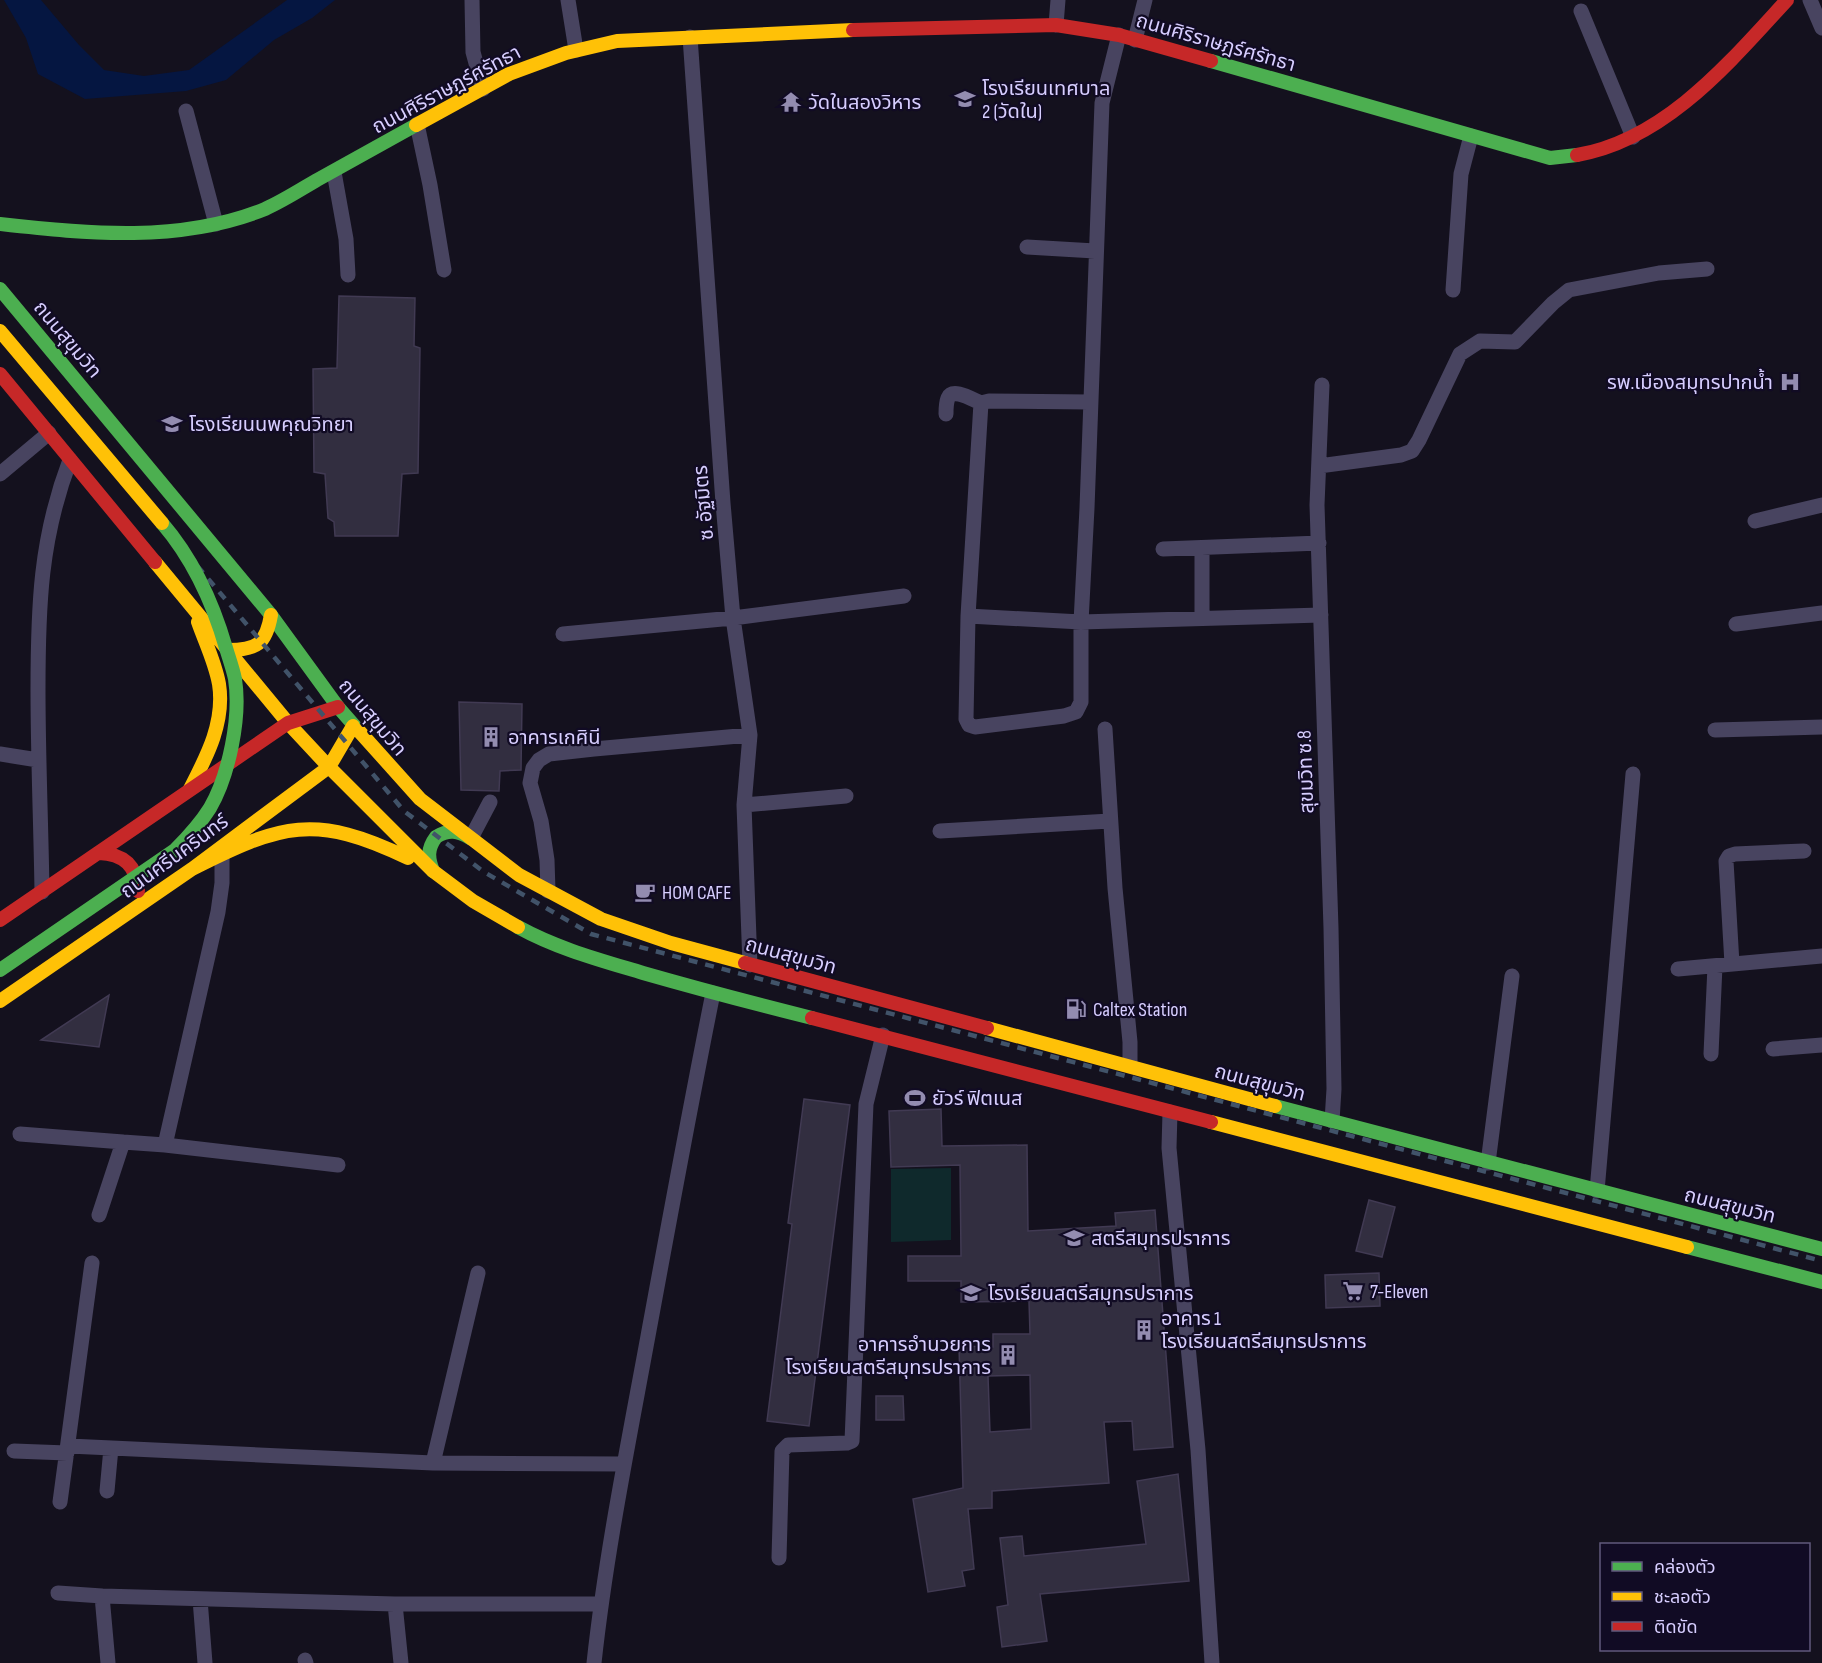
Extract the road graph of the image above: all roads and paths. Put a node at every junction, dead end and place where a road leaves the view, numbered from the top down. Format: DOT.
graph roads {
  1 [pos="472,0"];
  2 [pos="568,0"];
  3 [pos="1058,0"];
  4 [pos="1145,0"];
  5 [pos="1787,0"];
  6 [pos="1810,0"];
  7 [pos="1581,11"];
  8 [pos="1056,25"];
  9 [pos="1822,28"];
  10 [pos="1119,35"];
  11 [pos="690,37"];
  12 [pos="1135,40"];
  13 [pos="576,50"];
  14 [pos="483,89"];
  15 [pos="186,111"];
  16 [pos="417,124"];
  17 [pos="1471,136"];
  18 [pos="1633,137"];
  19 [pos="334,172"];
  20 [pos="0,224"];
  21 [pos="216,224"];
  22 [pos="1027,248"];
  23 [pos="1095,251"];
  24 [pos="1707,269"];
  25 [pos="444,270"];
  26 [pos="348,275"];
  27 [pos="0,289"];
  28 [pos="1453,290"];
  29 [pos="0,331"];
  30 [pos="0,374"];
  31 [pos="1322,385"];
  32 [pos="1090,402"];
  33 [pos="981,403"];
  34 [pos="946,414"];
  35 [pos="49,432"];
  36 [pos="70,460"];
  37 [pos="1318,466"];
  38 [pos="0,474"];
  39 [pos="1822,505"];
  40 [pos="1755,521"];
  41 [pos="1319,543"];
  42 [pos="1202,548"];
  43 [pos="1162,549"];
  44 [pos="904,596"];
  45 [pos="193,607"];
  46 [pos="1822,613"];
  47 [pos="271,615"];
  48 [pos="1321,615"];
  49 [pos="968,616"];
  50 [pos="733,618"];
  51 [pos="1202,618"];
  52 [pos="1081,622"];
  53 [pos="1736,624"];
  54 [pos="563,634"];
  55 [pos="228,650"];
  56 [pos="338,707"];
  57 [pos="288,723"];
  58 [pos="354,726"];
  59 [pos="1822,727"];
  60 [pos="1105,729"];
  61 [pos="1714,730"];
  62 [pos="750,735"];
  63 [pos="0,754"];
  64 [pos="38,760"];
  65 [pos="329,767"];
  66 [pos="1633,774"];
  67 [pos="190,789"];
  68 [pos="846,796"];
  69 [pos="489,802"];
  70 [pos="744,805"];
  71 [pos="1110,821"];
  72 [pos="940,831"];
  73 [pos="471,838"];
  74 [pos="1804,851"];
  75 [pos="99,854"];
  76 [pos="222,855"];
  77 [pos="192,868"];
  78 [pos="433,871"];
  79 [pos="548,891"];
  80 [pos="42,892"];
  81 [pos="127,914"];
  82 [pos="0,920"];
  83 [pos="1822,956"];
  84 [pos="1732,964"];
  85 [pos="750,965"];
  86 [pos="1715,966"];
  87 [pos="1678,969"];
  88 [pos="0,970"];
  89 [pos="1512,976"];
  90 [pos="713,993"];
  91 [pos="0,1001"];
  92 [pos="883,1035"];
  93 [pos="1822,1045"];
  94 [pos="1773,1049"];
  95 [pos="1711,1054"];
  96 [pos="1130,1066"];
  97 [pos="1170,1112"];
  98 [pos="1332,1121"];
  99 [pos="20,1134"];
  100 [pos="123,1142"];
  101 [pos="165,1145"];
  102 [pos="1488,1162"];
  103 [pos="338,1165"];
  104 [pos="1597,1191"];
  105 [pos="99,1215"];
  106 [pos="1822,1249"];
  107 [pos="92,1263"];
  108 [pos="478,1273"];
  109 [pos="1822,1282"];
  110 [pos="111,1448"];
  111 [pos="68,1449"];
  112 [pos="14,1451"];
  113 [pos="433,1463"];
  114 [pos="623,1464"];
  115 [pos="107,1491"];
  116 [pos="60,1502"];
  117 [pos="778,1558"];
  118 [pos="58,1593"];
  119 [pos="102,1596"];
  120 [pos="200,1599"];
  121 [pos="395,1604"];
  122 [pos="600,1604"];
  123 [pos="108,1663"];
  124 [pos="205,1663"];
  125 [pos="401,1663"];
  126 [pos="594,1663"];
  127 [pos="1212,1663"];
  1 -- 14 [label="street"];
  2 -- 13 [label="street"];
  3 -- 8 [label="street"];
  4 -- 12 [label="street"];
  5 -- 18 [label="main road, ถนนศิริราษฎร์ศรัทธา"];
  6 -- 9 [label="street"];
  7 -- 18 [label="street"];
  8 -- 10 [label="main road, ถนนศิริราษฎร์ศรัทธา"];
  8 -- 11 [label="main road, ถนนศิริราษฎร์ศรัทธา"];
  10 -- 12 [label="main road, ถนนศิริราษฎร์ศรัทธา"];
  10 -- 23 [label="street"];
  11 -- 13 [label="main road, ถนนศิริราษฎร์ศรัทธา"];
  11 -- 50 [label="street, ซ. อัฐมิตร"];
  12 -- 17 [label="main road, ถนนศิริราษฎร์ศรัทธา"];
  13 -- 14 [label="main road, ถนนศิริราษฎร์ศรัทธา"];
  14 -- 16 [label="main road, ถนนศิริราษฎร์ศรัทธา"];
  15 -- 21 [label="street"];
  16 -- 19 [label="main road, ถนนศิริราษฎร์ศรัทธา"];
  16 -- 25 [label="street"];
  17 -- 18 [label="main road, ถนนศิริราษฎร์ศรัทธา"];
  17 -- 28 [label="street"];
  19 -- 21 [label="main road, ถนนศิริราษฎร์ศรัทธา"];
  19 -- 26 [label="street"];
  20 -- 21 [label="main road, ถนนศิริราษฎร์ศรัทธา"];
  22 -- 23 [label="street"];
  23 -- 32 [label="street"];
  24 -- 37 [label="street"];
  27 -- 47 [label="main road, ถนนสุขุมวิท"];
  29 -- 88 [label="main road, bridge"];
  30 -- 35 [label="main road"];
  31 -- 37 [label="street, สุขมวิท ซ.8"];
  32 -- 33 [label="street"];
  32 -- 52 [label="street"];
  33 -- 34 [label="street"];
  33 -- 49 [label="street"];
  35 -- 36 [label="main road"];
  35 -- 38 [label="street"];
  36 -- 45 [label="main road"];
  36 -- 64 [label="street"];
  37 -- 41 [label="street, สุขมวิท ซ.8"];
  39 -- 40 [label="street"];
  41 -- 42 [label="street"];
  41 -- 48 [label="street, สุขมวิท ซ.8"];
  42 -- 43 [label="street"];
  42 -- 51 [label="street"];
  44 -- 50 [label="street"];
  45 -- 55 [label="main road"];
  45 -- 67 [label="main road"];
  46 -- 53 [label="street"];
  47 -- 55 [label="main road"];
  47 -- 56 [label="main road, ถนนสุขุมวิท"];
  48 -- 51 [label="street"];
  48 -- 98 [label="street, สุขมวิท ซ.8"];
  49 -- 52 [label="street"];
  49 -- 52 [label="street"];
  50 -- 54 [label="street"];
  50 -- 62 [label="street, ซ. อัฐมิตร"];
  51 -- 52 [label="street"];
  55 -- 57 [label="main road"];
  56 -- 57 [label="main road"];
  56 -- 58 [label="main road, ถนนสุขุมวิท"];
  57 -- 65 [label="main road"];
  57 -- 67 [label="main road"];
  58 -- 65 [label="main road, ถนนศรีนครินทร์"];
  58 -- 73 [label="main road, ถนนสุขุมวิท"];
  59 -- 61 [label="street"];
  60 -- 71 [label="street"];
  62 -- 70 [label="street, ซ. อัฐมิตร"];
  62 -- 79 [label="street"];
  63 -- 64 [label="street"];
  64 -- 80 [label="street"];
  65 -- 77 [label="main road, ถนนศรีนครินทร์"];
  65 -- 78 [label="main road"];
  66 -- 104 [label="street"];
  67 -- 75 [label="main road"];
  68 -- 70 [label="street"];
  69 -- 73 [label="street"];
  70 -- 85 [label="street, ซ. อัฐมิตร"];
  71 -- 72 [label="street"];
  71 -- 96 [label="street"];
  73 -- 78 [label="main road"];
  73 -- 79 [label="main road, ถนนสุขุมวิท"];
  74 -- 84 [label="street"];
  75 -- 80 [label="main road"];
  75 -- 81 [label="main road"];
  76 -- 77 [label="main road"];
  76 -- 78 [label="main road"];
  76 -- 101 [label="street"];
  77 -- 81 [label="main road, ถนนศรีนครินทร์"];
  78 -- 90 [label="main road"];
  79 -- 85 [label="main road, ถนนสุขุมวิท"];
  80 -- 82 [label="main road"];
  81 -- 91 [label="main road, ถนนศรีนครินทร์"];
  83 -- 84 [label="street"];
  84 -- 86 [label="street"];
  85 -- 96 [label="main road, ถนนสุขุมวิท"];
  86 -- 87 [label="street"];
  86 -- 95 [label="street"];
  89 -- 102 [label="street"];
  90 -- 92 [label="main road"];
  90 -- 114 [label="street"];
  92 -- 97 [label="main road"];
  92 -- 117 [label="street"];
  93 -- 94 [label="street"];
  96 -- 98 [label="main road, ถนนสุขุมวิท"];
  97 -- 109 [label="main road"];
  97 -- 127 [label="street"];
  98 -- 102 [label="main road, ถนนสุขุมวิท"];
  99 -- 100 [label="street"];
  100 -- 101 [label="street"];
  100 -- 105 [label="street"];
  101 -- 103 [label="street"];
  102 -- 104 [label="main road, ถนนสุขุมวิท"];
  104 -- 106 [label="main road, ถนนสุขุมวิท"];
  107 -- 111 [label="street"];
  108 -- 113 [label="street"];
  110 -- 111 [label="street"];
  110 -- 113 [label="street"];
  110 -- 115 [label="street"];
  111 -- 112 [label="street"];
  111 -- 116 [label="street"];
  113 -- 114 [label="street"];
  114 -- 122 [label="street"];
  118 -- 119 [label="street"];
  119 -- 120 [label="street"];
  119 -- 123 [label="street"];
  120 -- 121 [label="street"];
  120 -- 124 [label="street"];
  121 -- 122 [label="street"];
  121 -- 125 [label="street"];
  122 -- 126 [label="street"];
}
